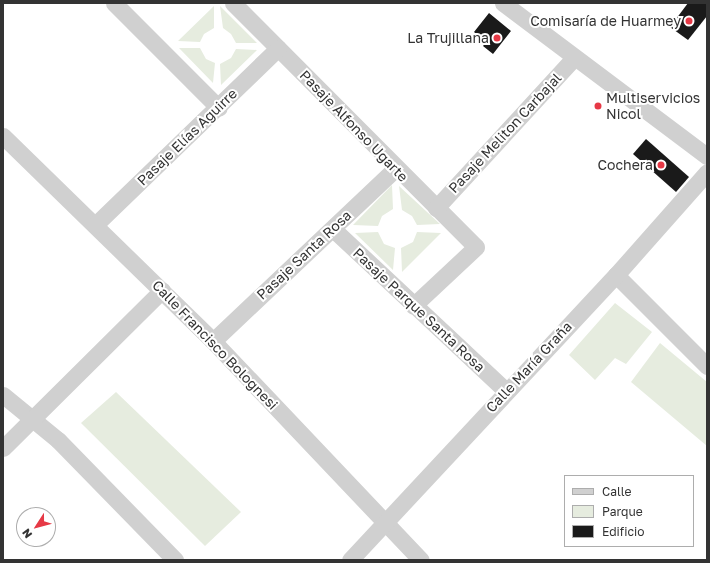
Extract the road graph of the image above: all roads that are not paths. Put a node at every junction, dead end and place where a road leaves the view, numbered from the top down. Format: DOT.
graph roads {
  1 [pos="503,3"];
  2 [pos="236,4"];
  3 [pos="123,6"];
  4 [pos="278,48"];
  5 [pos="574,58"];
  6 [pos="219,108"];
  7 [pos="3,136"];
  8 [pos="707,156"];
  9 [pos="395,169"];
  10 [pos="707,172"];
  11 [pos="436,208"];
  12 [pos="96,224"];
  13 [pos="333,230"];
  14 [pos="616,275"];
  15 [pos="162,290"];
  16 [pos="413,306"];
  17 [pos="213,341"];
  18 [pos="707,366"];
  19 [pos="506,391"];
  20 [pos="3,395"];
  21 [pos="33,420"];
  22 [pos="3,448"];
  23 [pos="384,522"];
  24 [pos="175,560"];
  25 [pos="350,560"];
  26 [pos="421,560"];
  1 -- 5 [label="street"];
  2 -- 4 [label="street, Pasaje Alfonso Ugarte"];
  3 -- 6 [label="street"];
  4 -- 6 [label="street, Pasaje Elías Aguirre"];
  4 -- 9 [label="street, Pasaje Alfonso Ugarte"];
  5 -- 8 [label="street"];
  5 -- 11 [label="street, Pasaje Meliton Carbajal"];
  6 -- 12 [label="street, Pasaje Elías Aguirre"];
  7 -- 12 [label="street, Calle Francisco Bolognesi"];
  9 -- 11 [label="street, Pasaje Alfonso Ugarte"];
  9 -- 13 [label="street, Pasaje Santa Rosa"];
  10 -- 14 [label="street, Calle María Graña"];
  11 -- 16 [label="street, Pasaje Alfonso Ugarte"];
  12 -- 15 [label="street, Calle Francisco Bolognesi"];
  13 -- 16 [label="street, Pasaje Parque Santa Rosa"];
  13 -- 17 [label="street, Pasaje Santa Rosa"];
  14 -- 18 [label="street"];
  14 -- 19 [label="street, Calle María Graña"];
  15 -- 17 [label="street, Calle Francisco Bolognesi"];
  15 -- 21 [label="street"];
  16 -- 19 [label="street, Pasaje Parque Santa Rosa"];
  17 -- 23 [label="street, Calle Francisco Bolognesi"];
  19 -- 23 [label="street, Calle María Graña"];
  20 -- 21 [label="street"];
  21 -- 22 [label="street"];
  21 -- 24 [label="street"];
  23 -- 25 [label="street, Calle María Graña"];
  23 -- 26 [label="street, Calle Francisco Bolognesi"];
}
